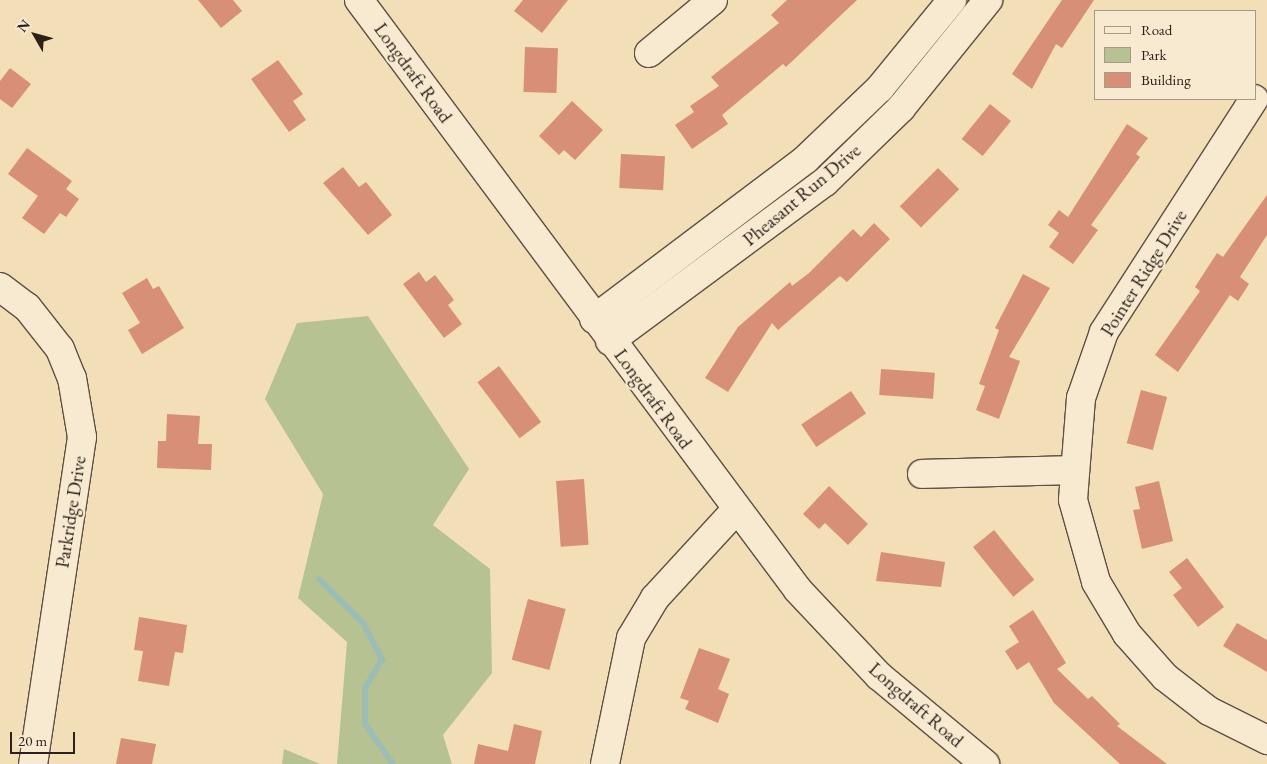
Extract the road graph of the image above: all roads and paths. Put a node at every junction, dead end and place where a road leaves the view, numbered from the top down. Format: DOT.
graph roads {
  1 [pos="359,0"];
  2 [pos="713,0"];
  3 [pos="952,0"];
  4 [pos="988,0"];
  5 [pos="649,54"];
  6 [pos="1267,79"];
  7 [pos="1257,95"];
  8 [pos="1254,100"];
  9 [pos="0,287"];
  10 [pos="594,319"];
  11 [pos="610,341"];
  12 [pos="1073,470"];
  13 [pos="922,474"];
  14 [pos="735,511"];
  15 [pos="1267,740"];
  16 [pos="33,764"];
  17 [pos="605,764"];
  18 [pos="985,764"];
  1 -- 10 [label="street, Longdraft Road"];
  2 -- 5 [label="street"];
  3 -- 10 [label="street, Pheasant Run Drive"];
  4 -- 11 [label="street, Pheasant Run Drive"];
  6 -- 7 [label="street, Pointer Ridge Drive"];
  8 -- 12 [label="street, Pointer Ridge Drive"];
  9 -- 16 [label="street, Parkridge Drive"];
  10 -- 11 [label="street, Longdraft Road"];
  11 -- 14 [label="street, Longdraft Road"];
  12 -- 13 [label="street"];
  12 -- 15 [label="street, Pointer Ridge Drive"];
  14 -- 17 [label="street"];
  14 -- 18 [label="street, Longdraft Road"];
}
